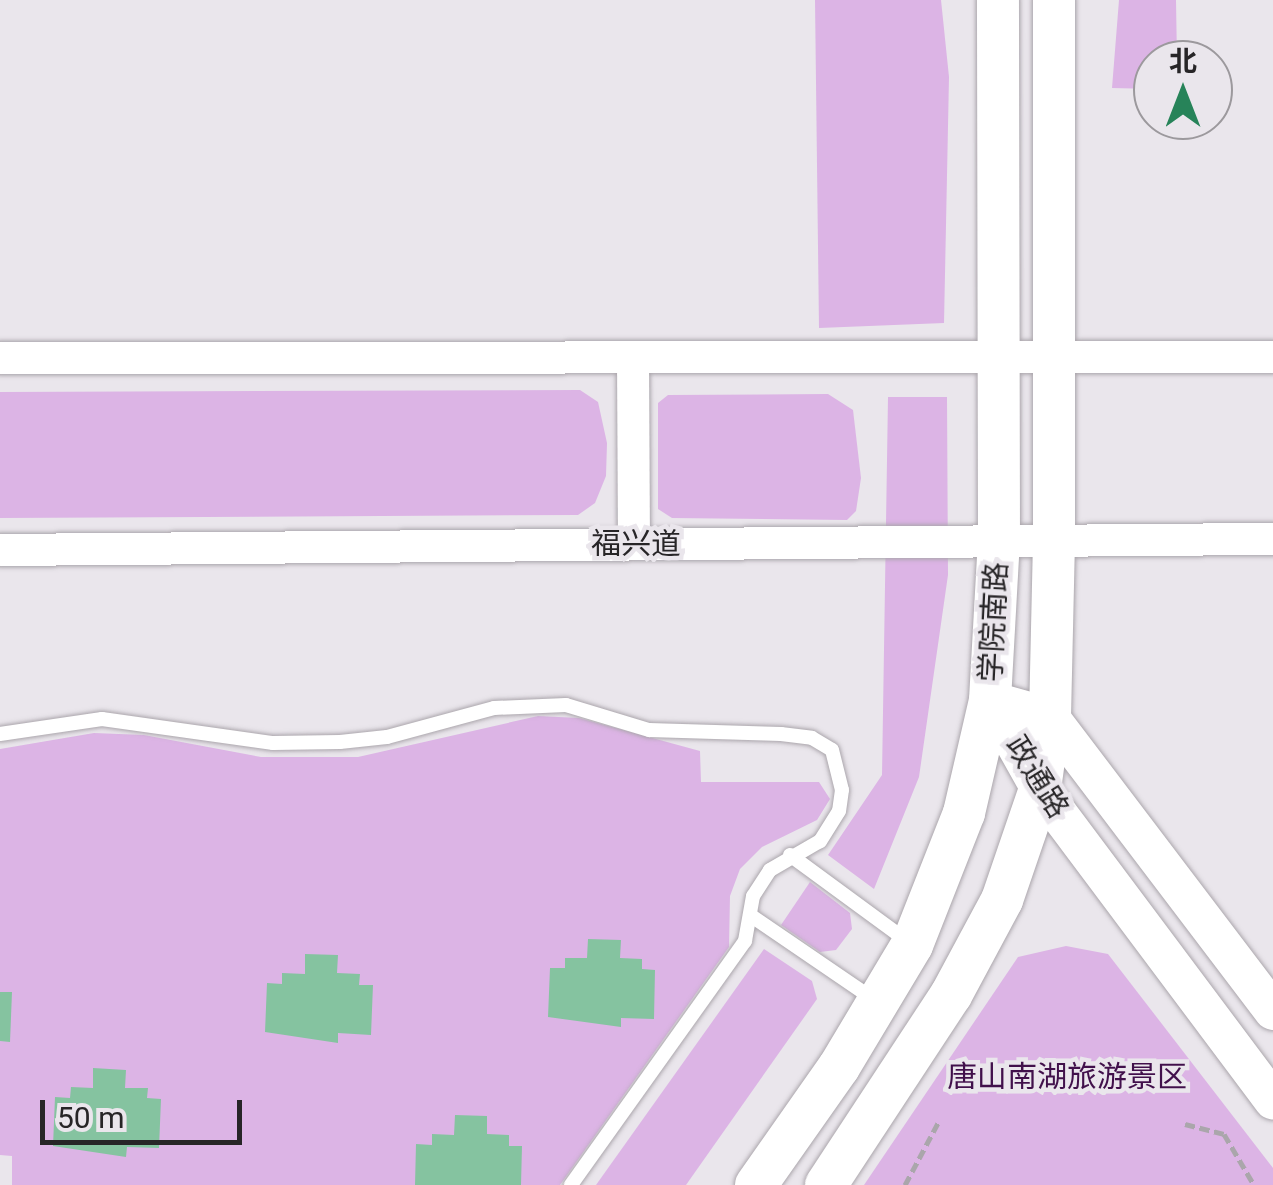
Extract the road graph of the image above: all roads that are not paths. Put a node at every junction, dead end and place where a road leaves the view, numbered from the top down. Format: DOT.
graph roads {
  1 [pos="998,0"];
  2 [pos="1054,0"];
  3 [pos="633,357"];
  4 [pos="1000,357"];
  5 [pos="1052,357"];
  6 [pos="1273,357"];
  7 [pos="0,358"];
  8 [pos="1273,539"];
  9 [pos="999,541"];
  10 [pos="1054,541"];
  11 [pos="634,544"];
  12 [pos="0,550"];
  13 [pos="990,700"];
  14 [pos="1050,717"];
  15 [pos="0,734"];
  16 [pos="1040,789"];
  17 [pos="790,855"];
  18 [pos="750,916"];
  19 [pos="912,945"];
  20 [pos="878,1002"];
  21 [pos="1273,1010"];
  22 [pos="1273,1101"];
  23 [pos="571,1185"];
  24 [pos="756,1185"];
  25 [pos="826,1185"];
  1 -- 4 [label="main road, 学院南路"];
  2 -- 5 [label="main road, 学院南路"];
  3 -- 4 [label="street"];
  3 -- 7 [label="street"];
  3 -- 11 [label="street"];
  4 -- 5 [label="street"];
  4 -- 9 [label="main road, 学院南路"];
  5 -- 6 [label="street"];
  5 -- 10 [label="main road, 学院南路"];
  8 -- 10 [label="street, 福兴道"];
  9 -- 10 [label="street, 福兴道"];
  9 -- 11 [label="street, 福兴道"];
  9 -- 13 [label="main road, 学院南路"];
  10 -- 14 [label="main road, 学院南路"];
  11 -- 12 [label="street, 福兴道"];
  13 -- 14 [label="main road, 政通路"];
  13 -- 16 [label="main road, 政通路"];
  13 -- 19 [label="main road, 学院南路"];
  14 -- 16 [label="main road, 学院南路"];
  14 -- 21 [label="main road, 政通路"];
  15 -- 17 [label="lane"];
  16 -- 22 [label="main road, 政通路"];
  16 -- 25 [label="main road, 学院南路"];
  17 -- 18 [label="lane"];
  17 -- 19 [label="lane"];
  18 -- 20 [label="lane"];
  18 -- 23 [label="lane"];
  19 -- 20 [label="main road, 学院南路"];
  20 -- 24 [label="main road, 学院南路"];
}
